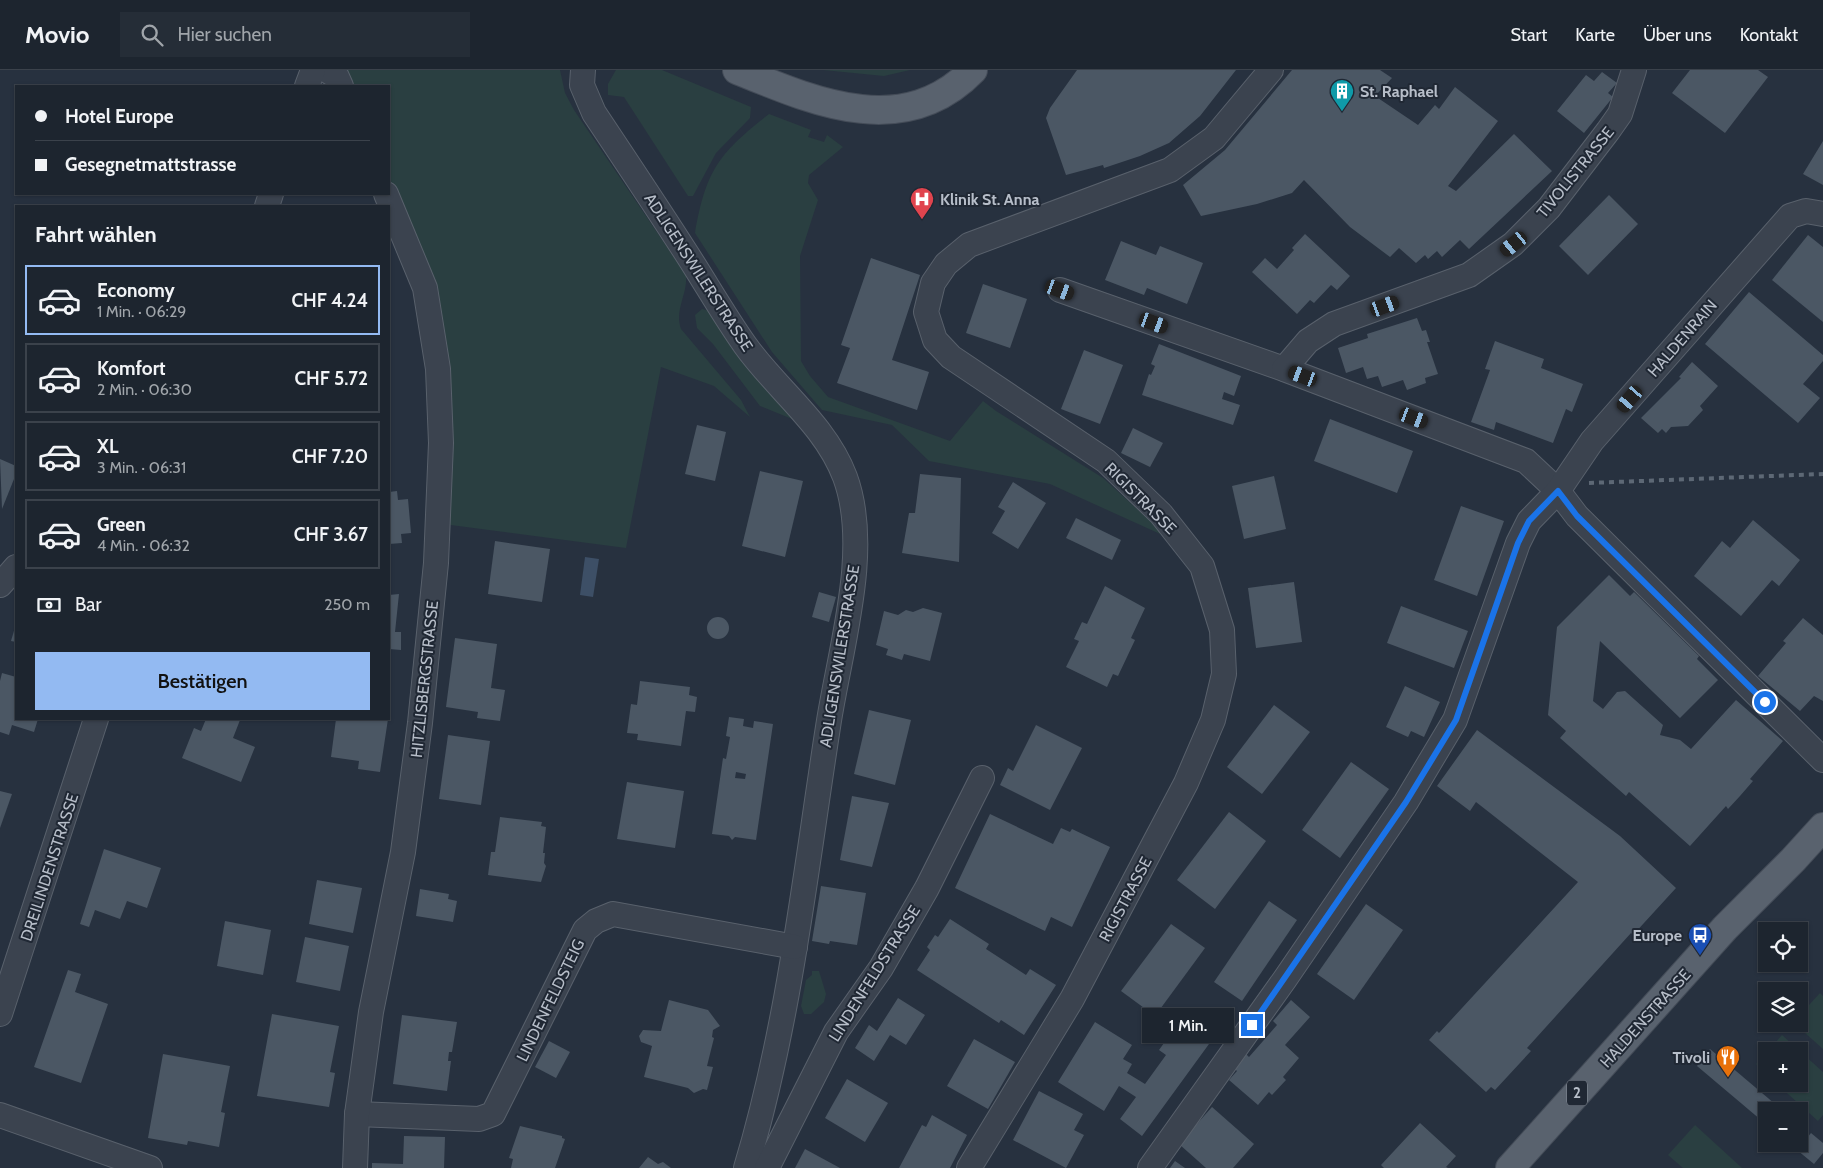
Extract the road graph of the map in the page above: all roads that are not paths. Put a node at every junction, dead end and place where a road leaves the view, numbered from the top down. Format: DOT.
graph roads {
  1 [pos="313,70"];
  2 [pos="326,70"];
  3 [pos="583,70"];
  4 [pos="737,70"];
  5 [pos="973,70"];
  6 [pos="1271,70"];
  7 [pos="1634,70"];
  8 [pos="307,85"];
  9 [pos="342,85"];
  10 [pos="386,195"];
  11 [pos="1823,214"];
  12 [pos="1060,290"];
  13 [pos="1284,369"];
  14 [pos="1558,491"];
  15 [pos="15,568"];
  16 [pos="0,585"];
  17 [pos="96,720"];
  18 [pos="1823,760"];
  19 [pos="982,778"];
  20 [pos="1823,827"];
  21 [pos="795,947"];
  22 [pos="0,1014"];
  23 [pos="357,1114"];
  24 [pos="0,1115"];
  25 [pos="150,1168"];
  26 [pos="355,1168"];
  27 [pos="746,1168"];
  28 [pos="767,1168"];
  29 [pos="969,1168"];
  30 [pos="1150,1168"];
  31 [pos="1510,1168"];
  1 -- 8 [label="street"];
  2 -- 9 [label="street"];
  3 -- 21 [label="street, ADLIGENSWILERSTRASSE"];
  4 -- 5 [label="main road"];
  6 -- 29 [label="street, RIGISTRASSE"];
  7 -- 13 [label="street, TIVOLISTRASSE"];
  10 -- 23 [label="street, HITZLISBERGSTRASSE"];
  11 -- 14 [label="street, HALDENRAIN"];
  12 -- 13 [label="street"];
  13 -- 14 [label="street"];
  14 -- 18 [label="street"];
  14 -- 30 [label="street, HALDENRAIN"];
  15 -- 16 [label="street"];
  17 -- 22 [label="street, DREILINDENSTRASSE"];
  19 -- 28 [label="street, LINDENFELDSTRASSE"];
  20 -- 31 [label="main road, HALDENSTRASSE / 2"];
  21 -- 23 [label="street, LINDENFELDSTEIG"];
  21 -- 27 [label="street, ADLIGENSWILERSTRASSE"];
  23 -- 26 [label="street, HITZLISBERGSTRASSE"];
  24 -- 25 [label="street"];
}
